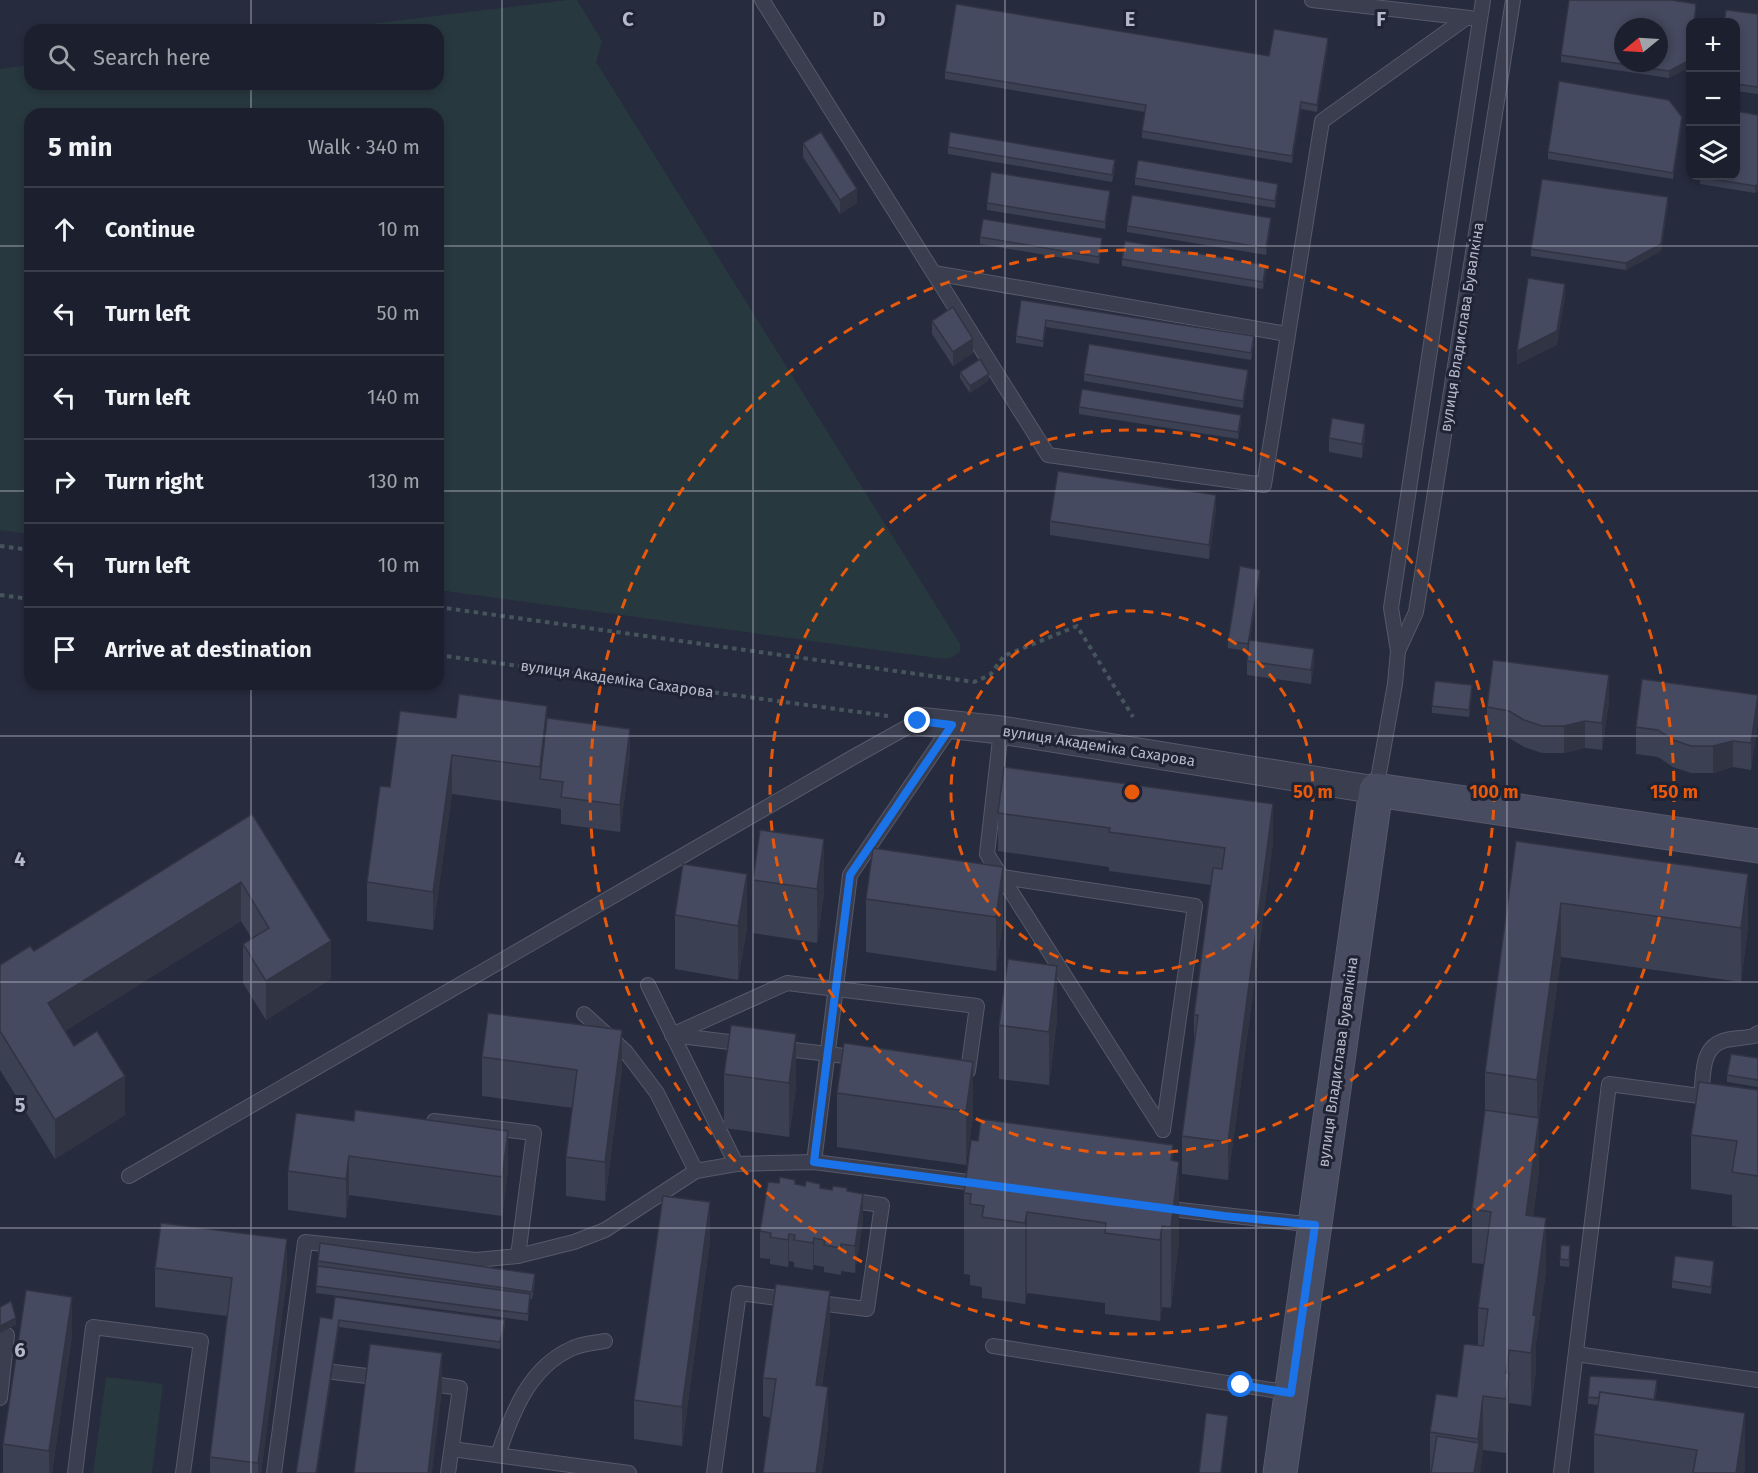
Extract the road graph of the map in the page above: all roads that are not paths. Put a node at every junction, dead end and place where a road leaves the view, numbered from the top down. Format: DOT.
graph roads {
  1 [pos="762,0"];
  2 [pos="1312,0"];
  3 [pos="1484,0"];
  4 [pos="1513,0"];
  5 [pos="1466,18"];
  6 [pos="1480,20"];
  7 [pos="934,273"];
  8 [pos="1287,334"];
  9 [pos="1398,651"];
  10 [pos="918,721"];
  11 [pos="952,725"];
  12 [pos="1001,730"];
  13 [pos="1376,790"];
  14 [pos="1758,846"];
  15 [pos="1002,877"];
  16 [pos="648,985"];
  17 [pos="836,989"];
  18 [pos="584,1014"];
  19 [pos="1758,1033"];
  20 [pos="672,1035"];
  21 [pos="828,1053"];
  22 [pos="1701,1096"];
  23 [pos="1724,1099"];
  24 [pos="434,1121"];
  25 [pos="814,1162"];
  26 [pos="736,1164"];
  27 [pos="696,1171"];
  28 [pos="129,1176"];
  29 [pos="1002,1187"];
  30 [pos="838,1198"];
  31 [pos="1154,1207"];
  32 [pos="1315,1225"];
  33 [pos="519,1256"];
  34 [pos="7,1335"];
  35 [pos="605,1341"];
  36 [pos="993,1346"];
  37 [pos="1576,1354"];
  38 [pos="334,1372"];
  39 [pos="391,1379"];
  40 [pos="1758,1380"];
  41 [pos="414,1382"];
  42 [pos="1291,1393"];
  43 [pos="0,1398"];
  44 [pos="452,1449"];
  45 [pos="498,1455"];
  46 [pos="75,1473"];
  47 [pos="183,1473"];
  48 [pos="274,1473"];
  49 [pos="448,1473"];
  50 [pos="629,1473"];
  51 [pos="714,1473"];
  52 [pos="1280,1473"];
  53 [pos="1561,1473"];
  1 -- 7 [label="lane"];
  2 -- 5 [label="lane"];
  3 -- 6 [label="lane, вулиця Владислава Бувалкіна"];
  4 -- 9 [label="lane, вулиця Владислава Бувалкіна"];
  5 -- 6 [label="lane"];
  5 -- 8 [label="lane"];
  6 -- 9 [label="lane, вулиця Владислава Бувалкіна"];
  7 -- 8 [label="lane"];
  7 -- 8 [label="lane"];
  9 -- 13 [label="lane, вулиця Владислава Бувалкіна"];
  10 -- 11 [label="street, вулиця Академіка Сахарова"];
  10 -- 28 [label="lane"];
  11 -- 12 [label="street, вулиця Академіка Сахарова"];
  11 -- 17 [label="lane"];
  12 -- 13 [label="street, вулиця Академіка Сахарова"];
  12 -- 15 [label="lane"];
  13 -- 14 [label="street, вулиця Академіка Сахарова"];
  13 -- 32 [label="street, вулиця Владислава Бувалкіна"];
  15 -- 15 [label="lane"];
  16 -- 20 [label="lane"];
  17 -- 20 [label="lane"];
  17 -- 21 [label="lane"];
  17 -- 21 [label="lane"];
  18 -- 27 [label="lane"];
  19 -- 22 [label="lane"];
  20 -- 21 [label="lane"];
  20 -- 26 [label="lane"];
  21 -- 25 [label="lane"];
  22 -- 23 [label="lane"];
  22 -- 37 [label="lane"];
  24 -- 33 [label="lane"];
  25 -- 26 [label="lane"];
  25 -- 29 [label="lane"];
  26 -- 27 [label="lane"];
  27 -- 33 [label="lane"];
  30 -- 51 [label="lane"];
  31 -- 32 [label="lane"];
  32 -- 42 [label="street, вулиця Владислава Бувалкіна"];
  33 -- 48 [label="lane"];
  34 -- 43 [label="lane"];
  35 -- 45 [label="lane"];
  36 -- 42 [label="lane"];
  37 -- 40 [label="lane"];
  37 -- 53 [label="lane"];
  38 -- 39 [label="lane"];
  41 -- 44 [label="lane"];
  42 -- 52 [label="street, вулиця Владислава Бувалкіна"];
  44 -- 45 [label="lane"];
  44 -- 49 [label="lane"];
  45 -- 50 [label="lane"];
  46 -- 47 [label="lane"];
}
